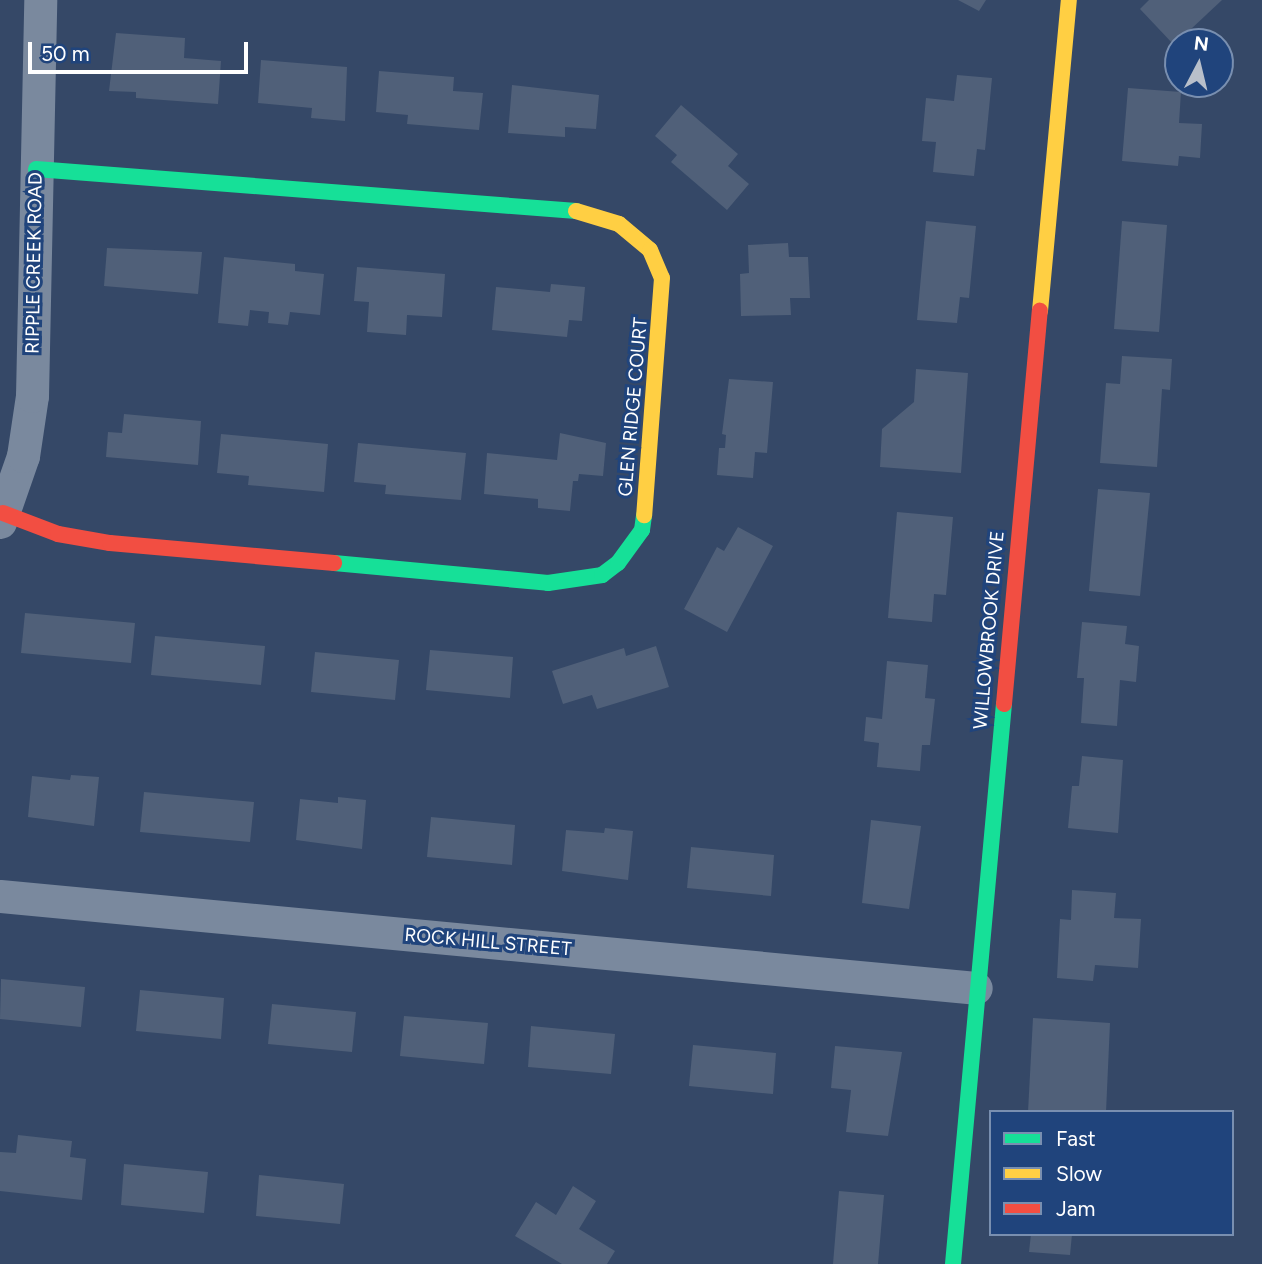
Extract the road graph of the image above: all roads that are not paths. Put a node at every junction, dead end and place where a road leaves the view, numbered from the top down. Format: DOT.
graph roads {
  1 [pos="40,0"];
  2 [pos="1069,0"];
  3 [pos="36,169"];
  4 [pos="2,517"];
  5 [pos="0,896"];
  6 [pos="976,988"];
  7 [pos="953,1264"];
  1 -- 3 [label="street, RIPPLE CREEK ROAD"];
  2 -- 6 [label="street, WILLOWBROOK DRIVE"];
  3 -- 4 [label="street, RIPPLE CREEK ROAD"];
  3 -- 4 [label="street, GLEN RIDGE COURT"];
  5 -- 6 [label="street, ROCK HILL STREET"];
  6 -- 7 [label="street, WILLOWBROOK DRIVE"];
}
